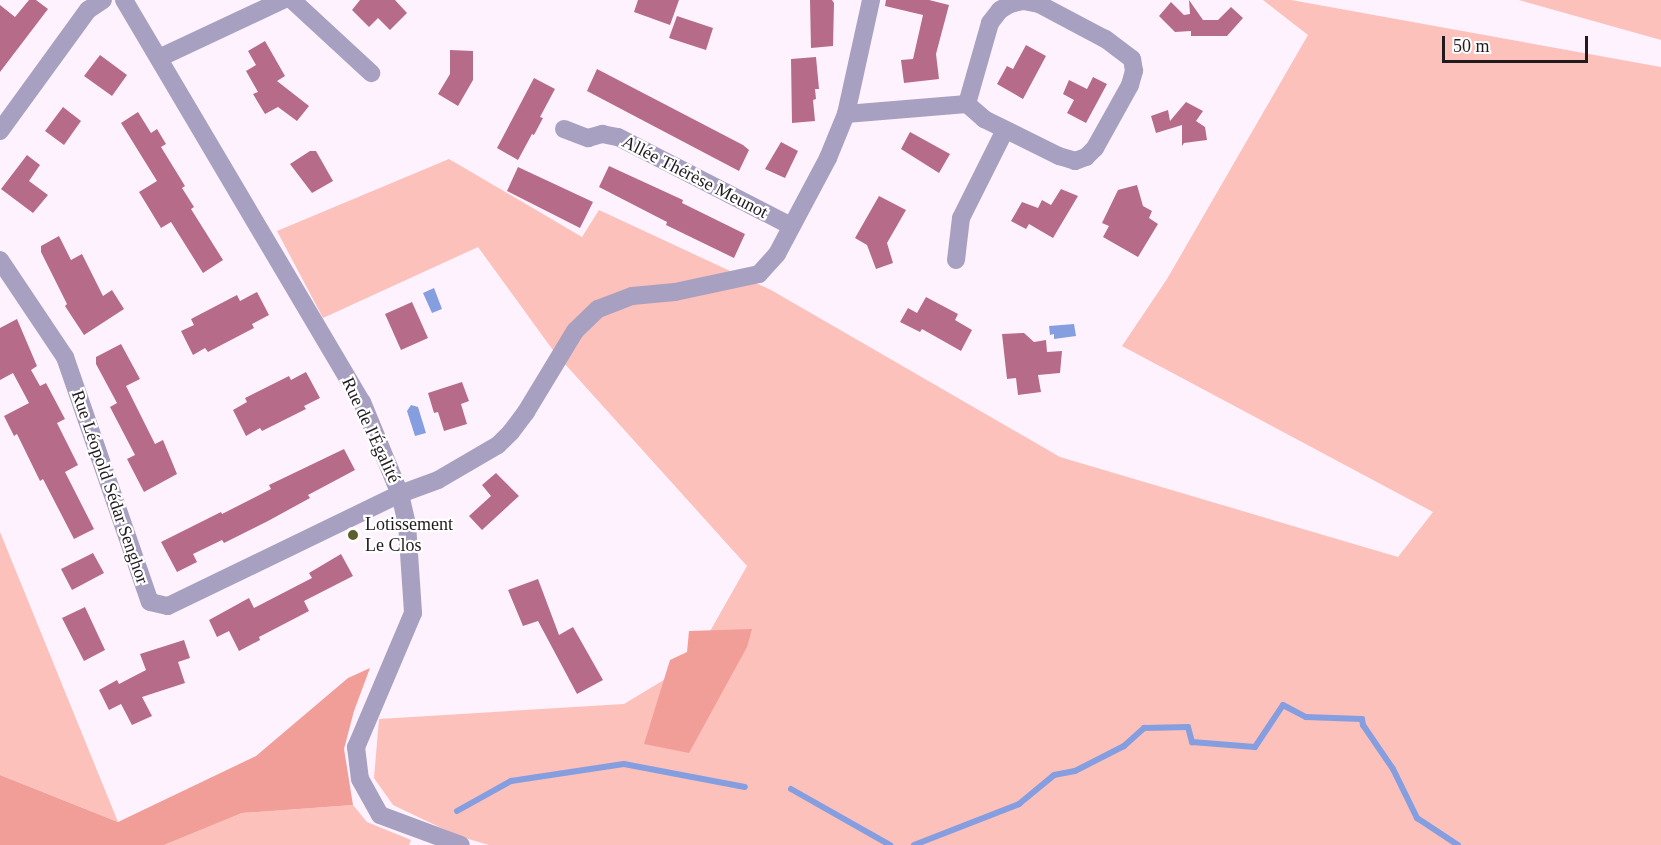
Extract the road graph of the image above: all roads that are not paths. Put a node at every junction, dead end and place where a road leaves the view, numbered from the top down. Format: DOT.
graph roads {
  1 [pos="103,0"];
  2 [pos="124,0"];
  3 [pos="283,0"];
  4 [pos="292,0"];
  5 [pos="871,0"];
  6 [pos="159,58"];
  7 [pos="371,73"];
  8 [pos="967,104"];
  9 [pos="846,114"];
  10 [pos="564,129"];
  11 [pos="1005,130"];
  12 [pos="0,131"];
  13 [pos="791,226"];
  14 [pos="0,260"];
  15 [pos="956,260"];
  16 [pos="400,494"];
  17 [pos="456,843"];
  1 -- 12 [label="street"];
  2 -- 6 [label="street, Rue de l'Égalité"];
  3 -- 6 [label="street"];
  4 -- 7 [label="street"];
  5 -- 9 [label="street"];
  6 -- 16 [label="street, Rue de l'Égalité"];
  8 -- 9 [label="street"];
  8 -- 11 [label="street"];
  8 -- 11 [label="street"];
  9 -- 13 [label="street"];
  10 -- 13 [label="street, Allée Thérèse Meunot"];
  11 -- 15 [label="street"];
  13 -- 16 [label="street"];
  14 -- 16 [label="street, Rue Léopold Sédar Senghor"];
  16 -- 17 [label="street, Rue de l'Égalité"];
}
